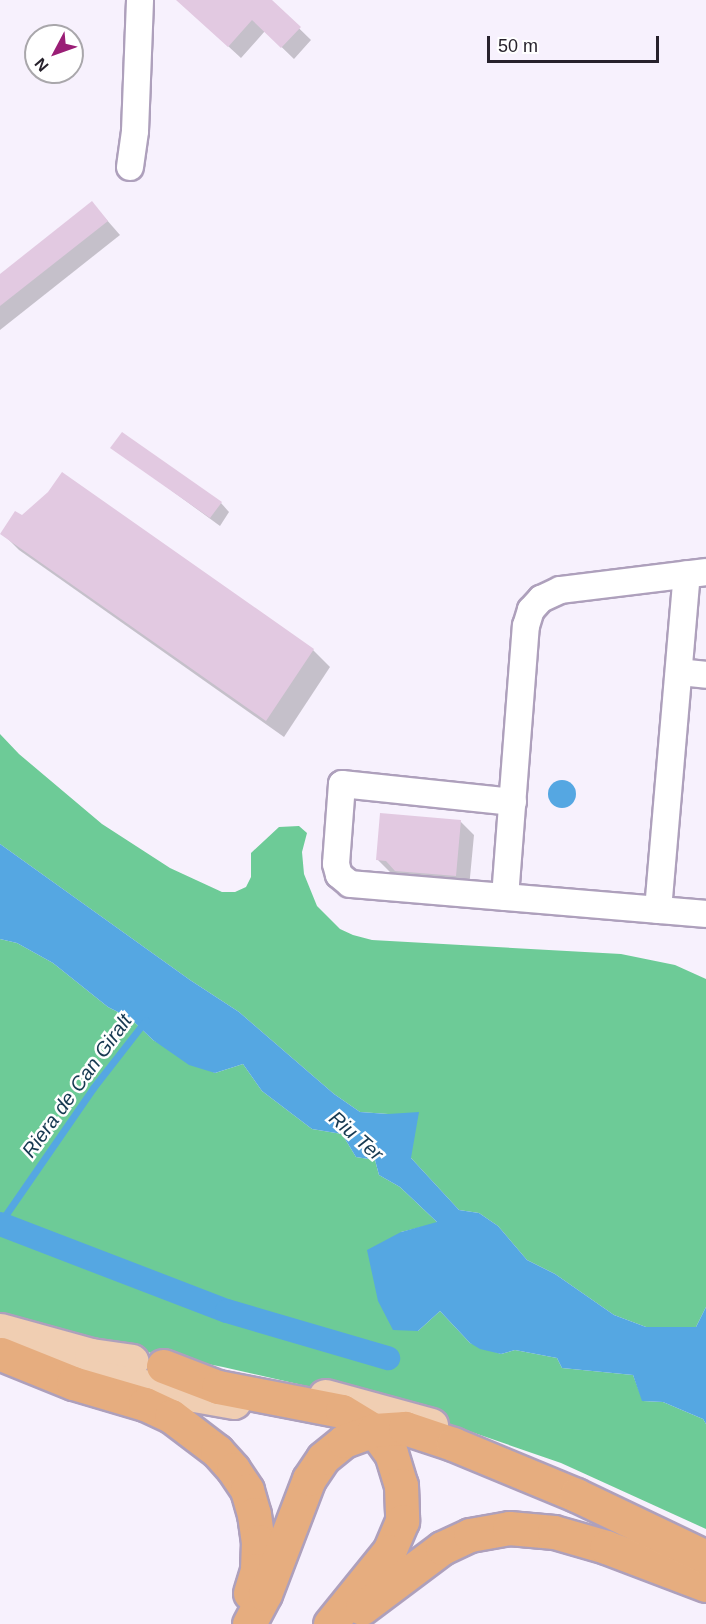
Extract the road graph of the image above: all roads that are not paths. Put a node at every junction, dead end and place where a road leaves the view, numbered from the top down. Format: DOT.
graph roads {
  1 [pos="140,0"];
  2 [pos="130,167"];
  3 [pos="696,582"];
  4 [pos="678,672"];
  5 [pos="706,675"];
  6 [pos="513,802"];
  7 [pos="505,897"];
  8 [pos="658,910"];
  9 [pos="706,914"];
  10 [pos="0,1330"];
  11 [pos="0,1354"];
  12 [pos="163,1366"];
  13 [pos="374,1431"];
  14 [pos="706,1543"];
  15 [pos="706,1557"];
  16 [pos="706,1568"];
  17 [pos="706,1585"];
  18 [pos="236,1624"];
  19 [pos="249,1624"];
  20 [pos="330,1624"];
  21 [pos="342,1624"];
  1 -- 2 [label="street"];
  3 -- 4 [label="street"];
  3 -- 6 [label="street"];
  4 -- 5 [label="street"];
  4 -- 8 [label="street"];
  6 -- 7 [label="street"];
  6 -- 7 [label="street"];
  7 -- 8 [label="street"];
  8 -- 9 [label="street"];
  10 -- 12 [label="main road"];
  11 -- 13 [label="main road"];
  11 -- 18 [label="highway"];
  12 -- 13 [label="highway"];
  12 -- 14 [label="main road"];
  13 -- 15 [label="highway"];
  13 -- 16 [label="main road"];
  13 -- 19 [label="highway"];
  13 -- 20 [label="highway"];
  17 -- 21 [label="highway"];
}
